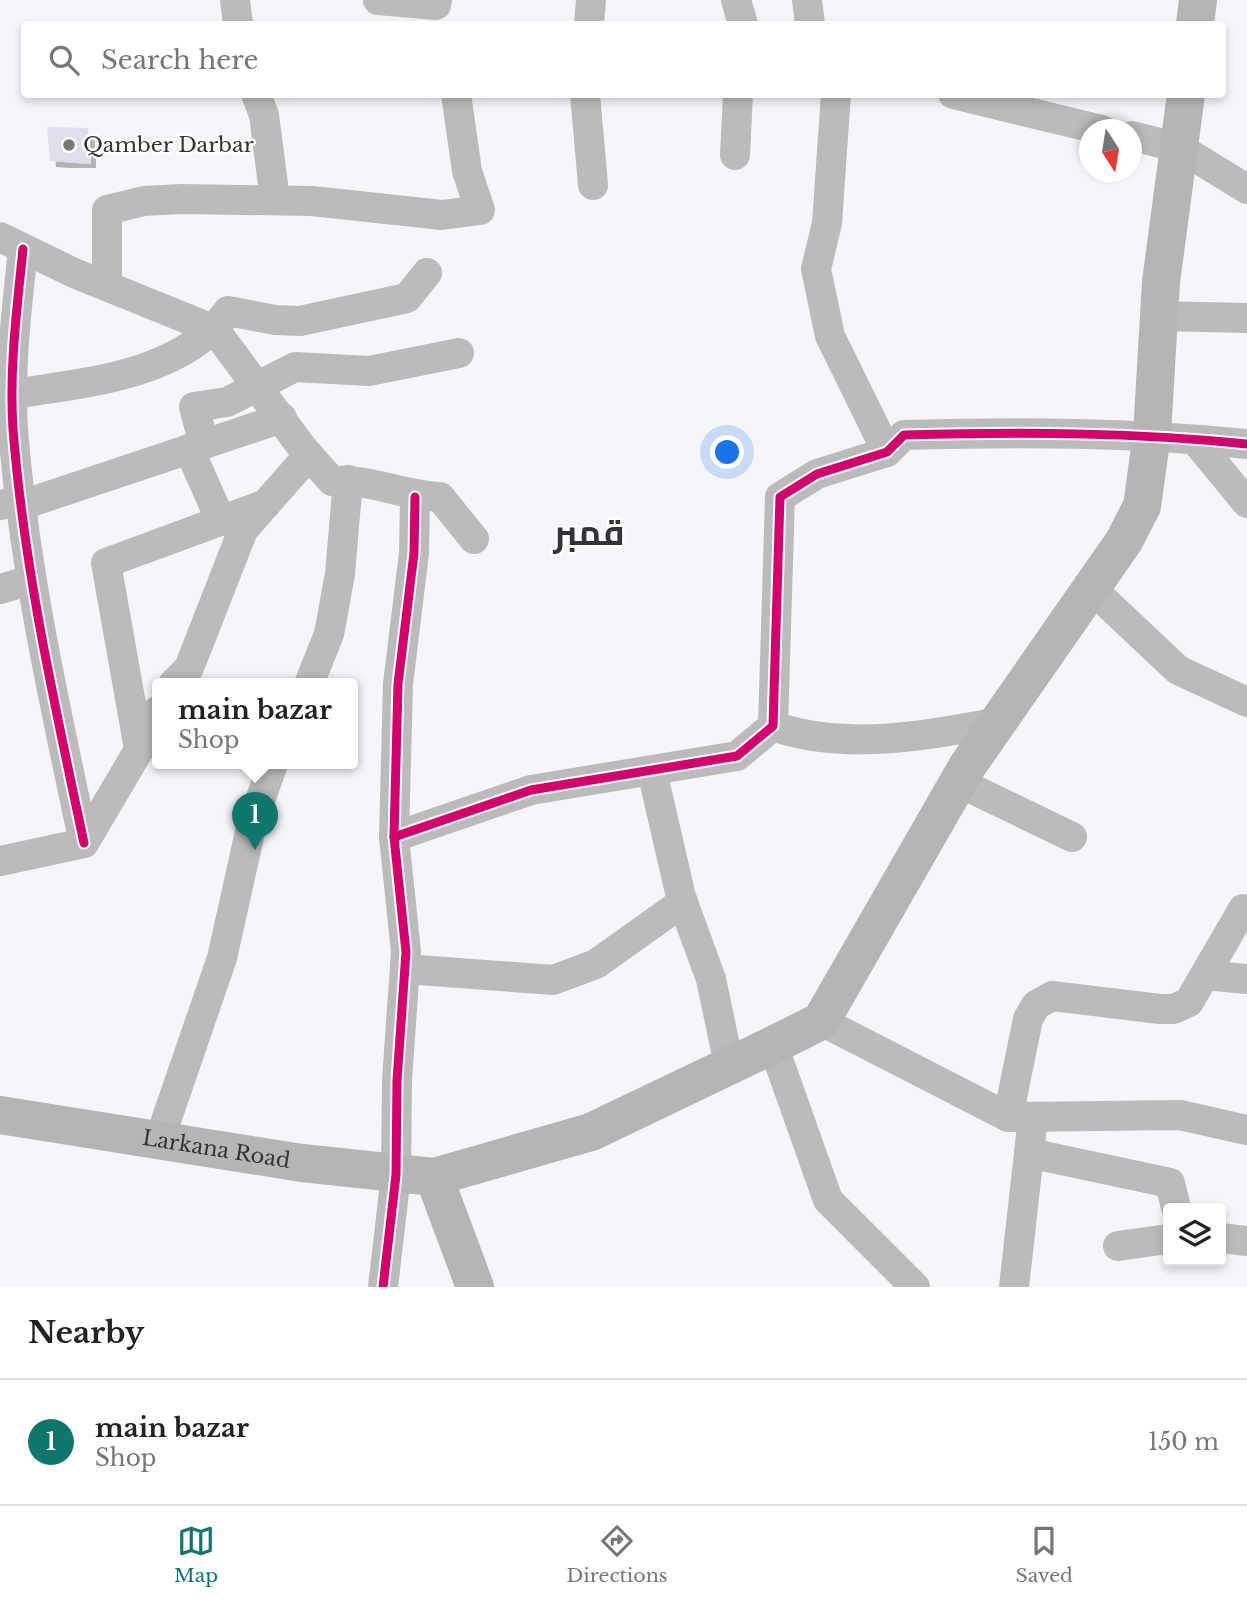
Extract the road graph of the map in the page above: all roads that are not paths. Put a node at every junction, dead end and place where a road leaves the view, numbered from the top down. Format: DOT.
graph roads {
  1 [pos="236,0"];
  2 [pos="378,0"];
  3 [pos="591,0"];
  4 [pos="736,0"];
  5 [pos="807,0"];
  6 [pos="1198,0"];
  7 [pos="434,10"];
  8 [pos="238,21"];
  9 [pos="589,21"];
  10 [pos="742,21"];
  11 [pos="810,21"];
  12 [pos="1195,21"];
  13 [pos="258,98"];
  14 [pos="457,98"];
  15 [pos="585,98"];
  16 [pos="738,98"];
  17 [pos="836,98"];
  18 [pos="970,98"];
  19 [pos="1186,98"];
  20 [pos="1079,124"];
  21 [pos="1142,138"];
  22 [pos="1180,148"];
  23 [pos="735,155"];
  24 [pos="593,185"];
  25 [pos="1247,189"];
  26 [pos="275,200"];
  27 [pos="12,243"];
  28 [pos="427,273"];
  29 [pos="107,286"];
  30 [pos="1158,316"];
  31 [pos="1247,318"];
  32 [pos="300,321"];
  33 [pos="215,330"];
  34 [pos="6,344"];
  35 [pos="459,353"];
  36 [pos="295,367"];
  37 [pos="259,387"];
  38 [pos="13,394"];
  39 [pos="282,418"];
  40 [pos="6,426"];
  41 [pos="1152,434"];
  42 [pos="1195,440"];
  43 [pos="1247,444"];
  44 [pos="197,446"];
  45 [pos="887,452"];
  46 [pos="309,455"];
  47 [pos="348,480"];
  48 [pos="415,496"];
  49 [pos="11,503"];
  50 [pos="1247,503"];
  51 [pos="266,504"];
  52 [pos="221,521"];
  53 [pos="474,539"];
  54 [pos="32,580"];
  55 [pos="0,589"];
  56 [pos="1091,589"];
  57 [pos="179,678"];
  58 [pos="311,678"];
  59 [pos="1247,702"];
  60 [pos="152,721"];
  61 [pos="999,722"];
  62 [pos="773,726"];
  63 [pos="139,749"];
  64 [pos="271,769"];
  65 [pos="652,771"];
  66 [pos="958,782"];
  67 [pos="394,837"];
  68 [pos="1072,837"];
  69 [pos="84,843"];
  70 [pos="0,861"];
  71 [pos="683,902"];
  72 [pos="1243,909"];
  73 [pos="405,969"];
  74 [pos="1205,975"];
  75 [pos="1247,979"];
  76 [pos="821,1021"];
  77 [pos="773,1045"];
  78 [pos="729,1065"];
  79 [pos="0,1115"];
  80 [pos="1020,1117"];
  81 [pos="1247,1130"];
  82 [pos="159,1140"];
  83 [pos="1029,1153"];
  84 [pos="396,1175"];
  85 [pos="434,1177"];
  86 [pos="1175,1203"];
  87 [pos="1226,1239"];
  88 [pos="1163,1240"];
  89 [pos="1247,1241"];
  90 [pos="1118,1245"];
  91 [pos="383,1287"];
  92 [pos="475,1287"];
  93 [pos="915,1287"];
  94 [pos="1014,1287"];
  1 -- 8 [label="street"];
  2 -- 7 [label="street"];
  3 -- 9 [label="street"];
  4 -- 10 [label="street"];
  5 -- 11 [label="street"];
  6 -- 12 [label="main road"];
  13 -- 26 [label="street"];
  14 -- 26 [label="street"];
  15 -- 24 [label="street"];
  16 -- 23 [label="street"];
  17 -- 45 [label="street"];
  18 -- 20 [label="street"];
  19 -- 22 [label="main road"];
  21 -- 22 [label="street"];
  22 -- 25 [label="street"];
  22 -- 30 [label="main road"];
  26 -- 29 [label="street"];
  27 -- 29 [label="street"];
  27 -- 34 [label="street"];
  28 -- 32 [label="street"];
  29 -- 33 [label="street"];
  30 -- 31 [label="street"];
  30 -- 41 [label="main road"];
  32 -- 33 [label="street"];
  32 -- 36 [label="street"];
  33 -- 37 [label="street"];
  33 -- 38 [label="street"];
  34 -- 38 [label="street"];
  35 -- 36 [label="street"];
  36 -- 37 [label="street"];
  37 -- 39 [label="street"];
  37 -- 44 [label="street"];
  38 -- 40 [label="street"];
  39 -- 44 [label="street"];
  39 -- 46 [label="street"];
  40 -- 49 [label="street"];
  41 -- 42 [label="street"];
  41 -- 45 [label="street"];
  41 -- 56 [label="main road"];
  42 -- 43 [label="street"];
  42 -- 50 [label="street"];
  44 -- 49 [label="street"];
  44 -- 52 [label="street"];
  45 -- 62 [label="street"];
  46 -- 47 [label="street"];
  46 -- 51 [label="street"];
  47 -- 48 [label="street"];
  47 -- 58 [label="street"];
  48 -- 53 [label="street"];
  48 -- 67 [label="street"];
  49 -- 54 [label="street"];
  51 -- 52 [label="street"];
  51 -- 57 [label="street"];
  52 -- 63 [label="street"];
  54 -- 55 [label="street"];
  54 -- 69 [label="street"];
  56 -- 59 [label="street"];
  56 -- 61 [label="main road"];
  60 -- 63 [label="street"];
  61 -- 62 [label="street"];
  61 -- 66 [label="main road"];
  62 -- 65 [label="street"];
  63 -- 69 [label="street"];
  64 -- 82 [label="street"];
  65 -- 67 [label="street"];
  65 -- 71 [label="street"];
  66 -- 68 [label="street"];
  66 -- 76 [label="main road"];
  67 -- 73 [label="street"];
  69 -- 70 [label="street"];
  71 -- 73 [label="street"];
  71 -- 78 [label="street"];
  72 -- 74 [label="street"];
  73 -- 84 [label="street"];
  74 -- 75 [label="street"];
  74 -- 80 [label="street"];
  76 -- 77 [label="main road, Larkana Road"];
  76 -- 80 [label="street"];
  77 -- 78 [label="main road, Larkana Road"];
  77 -- 93 [label="street"];
  78 -- 85 [label="main road, Larkana Road"];
  79 -- 82 [label="main road, Larkana Road"];
  80 -- 81 [label="street"];
  80 -- 83 [label="street"];
  82 -- 84 [label="main road, Larkana Road"];
  83 -- 86 [label="street"];
  83 -- 94 [label="street"];
  84 -- 85 [label="main road, Larkana Road"];
  84 -- 91 [label="street"];
  85 -- 92 [label="main road"];
  87 -- 89 [label="street"];
  88 -- 90 [label="street"];
}
